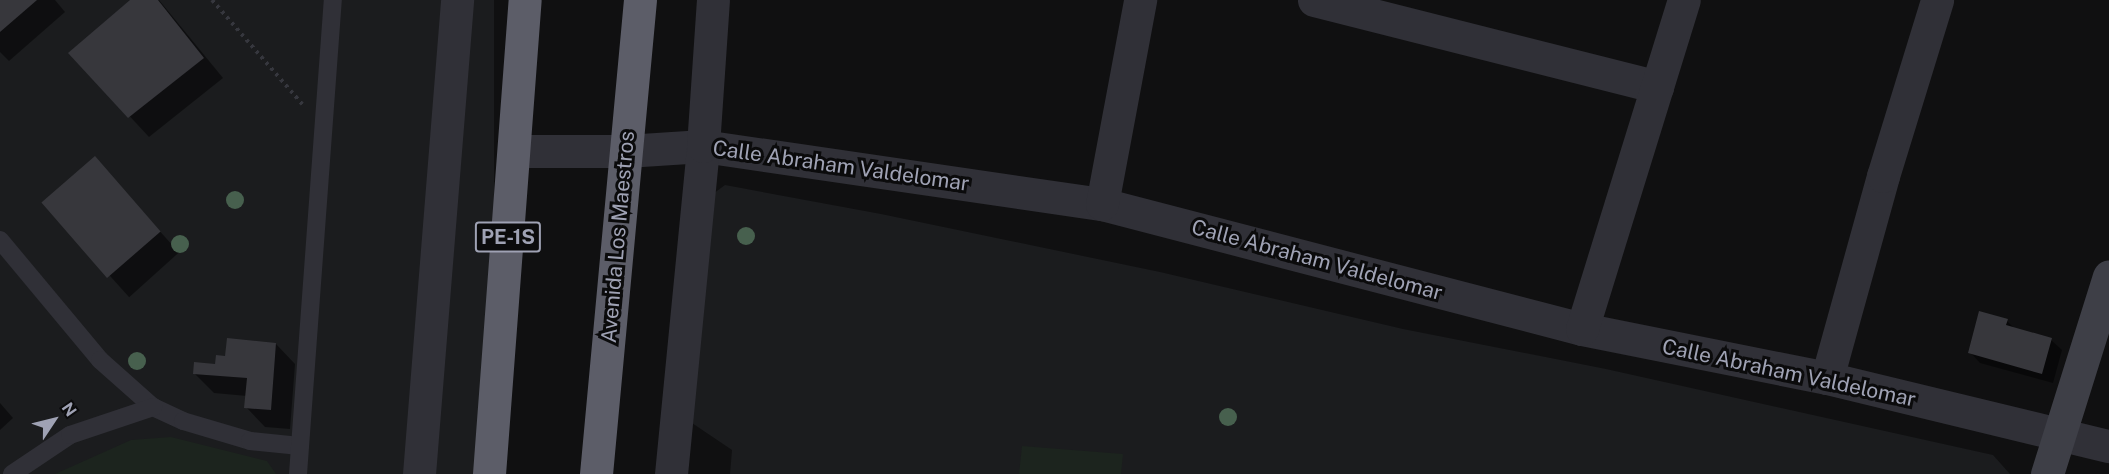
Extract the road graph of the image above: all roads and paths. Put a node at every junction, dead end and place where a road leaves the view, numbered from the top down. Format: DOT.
graph roads {
  1 [pos="212,0"];
  2 [pos="333,0"];
  3 [pos="457,0"];
  4 [pos="525,0"];
  5 [pos="640,0"];
  6 [pos="712,0"];
  7 [pos="1140,0"];
  8 [pos="1314,0"];
  9 [pos="1684,0"];
  10 [pos="1937,0"];
  11 [pos="1657,87"];
  12 [pos="323,129"];
  13 [pos="703,146"];
  14 [pos="514,151"];
  15 [pos="626,151"];
  16 [pos="1102,204"];
  17 [pos="0,240"];
  18 [pos="2109,276"];
  19 [pos="1582,329"];
  20 [pos="1827,378"];
  21 [pos="153,407"];
  22 [pos="2060,434"];
  23 [pos="300,446"];
  24 [pos="2109,446"];
  25 [pos="12,474"];
  26 [pos="298,474"];
  27 [pos="419,474"];
  28 [pos="489,474"];
  29 [pos="596,474"];
  30 [pos="671,474"];
  31 [pos="2047,474"];
  1 -- 12 [label="path"];
  2 -- 12 [label="lane"];
  3 -- 27 [label="street"];
  4 -- 14 [label="highway, PE-1S"];
  5 -- 15 [label="highway, Avenida Los Maestros"];
  6 -- 13 [label="street"];
  7 -- 16 [label="street"];
  8 -- 11 [label="street"];
  9 -- 11 [label="street"];
  10 -- 20 [label="street"];
  11 -- 19 [label="street"];
  12 -- 23 [label="lane"];
  13 -- 15 [label="street, Calle Abraham Valdelomar"];
  13 -- 16 [label="street, Calle Abraham Valdelomar"];
  13 -- 30 [label="street"];
  14 -- 15 [label="street, Calle Abraham Valdelomar"];
  14 -- 28 [label="highway, PE-1S"];
  15 -- 29 [label="highway, Avenida Los Maestros"];
  16 -- 19 [label="street, Calle Abraham Valdelomar"];
  17 -- 21 [label="lane"];
  18 -- 22 [label="main road"];
  19 -- 20 [label="street, Calle Abraham Valdelomar"];
  20 -- 22 [label="street, Calle Abraham Valdelomar"];
  21 -- 23 [label="lane"];
  21 -- 25 [label="lane"];
  22 -- 24 [label="street, Calle Abraham Valdelomar"];
  22 -- 31 [label="main road"];
  23 -- 26 [label="lane"];
}
